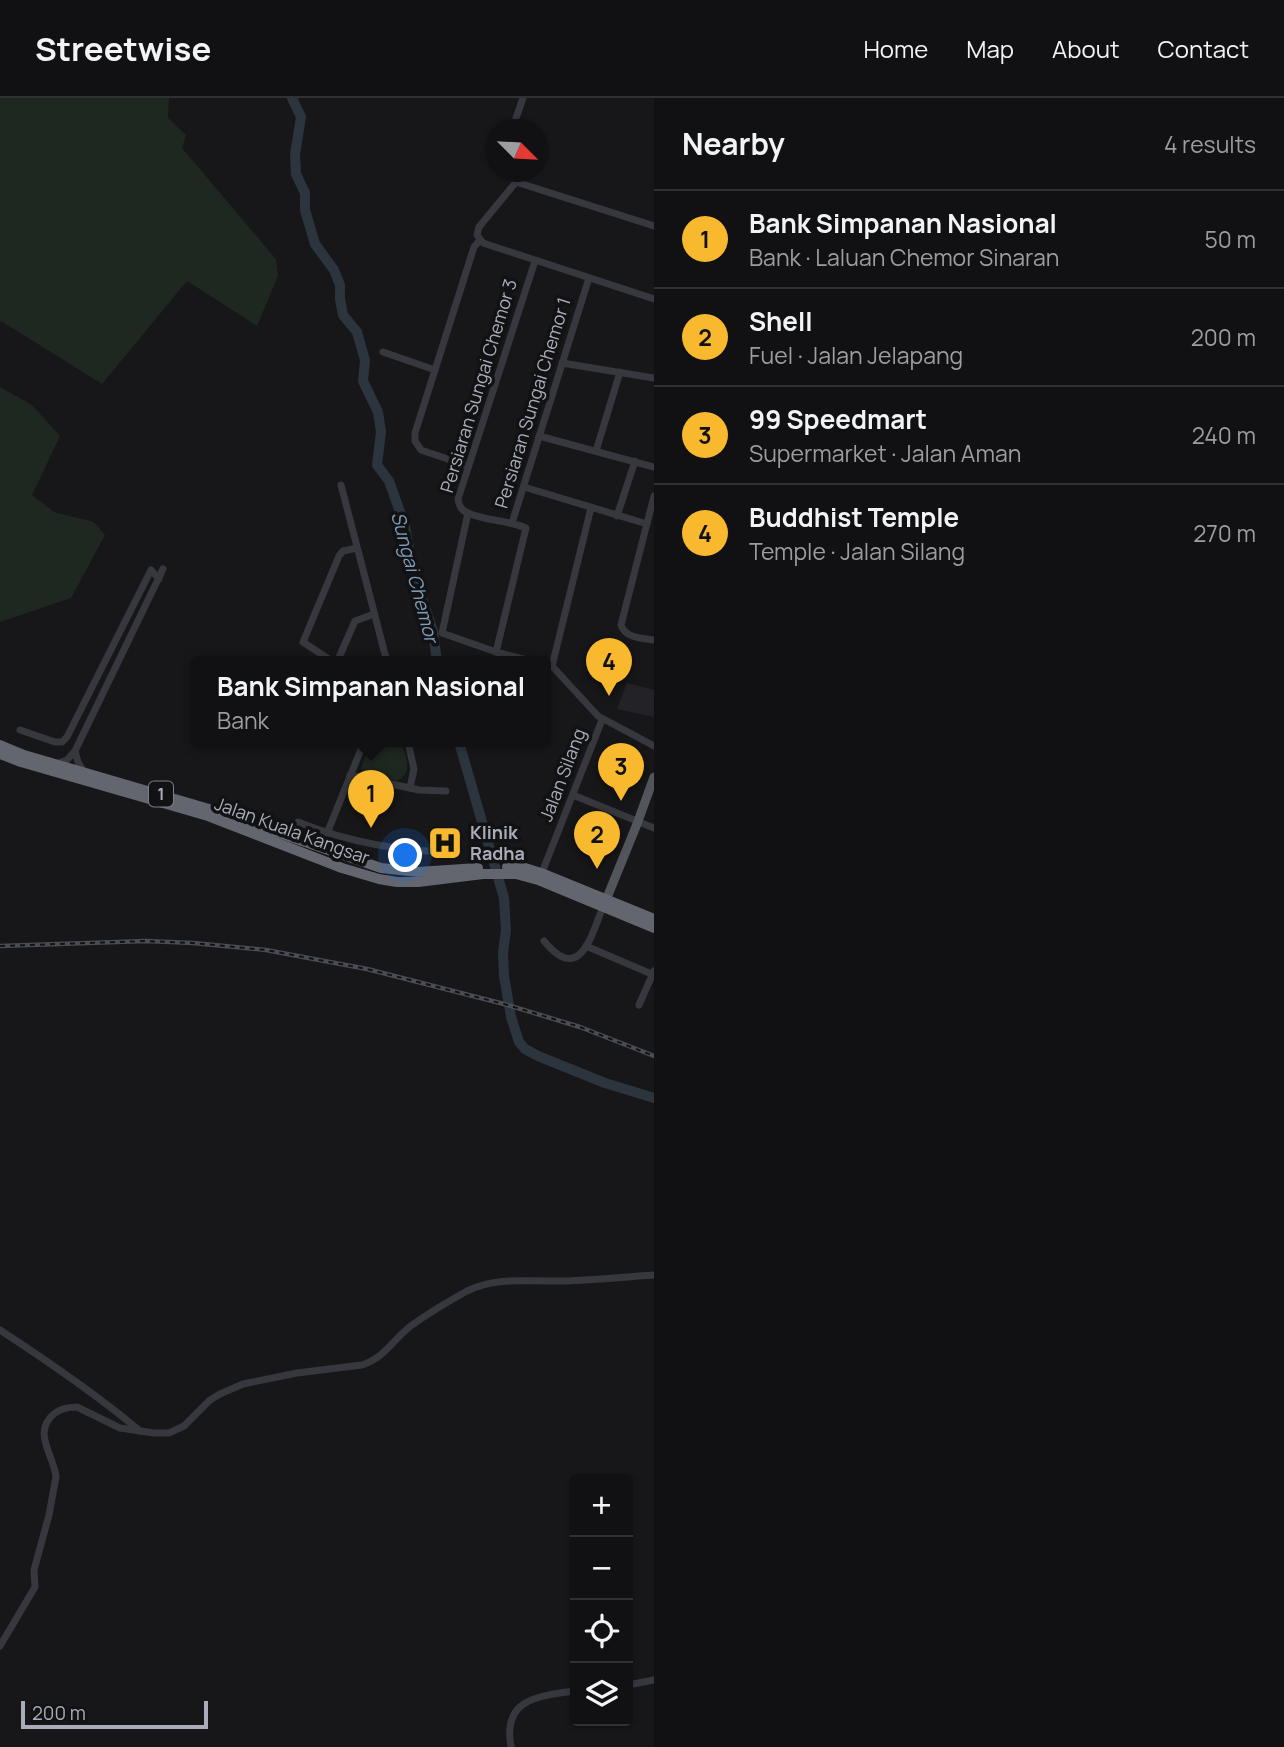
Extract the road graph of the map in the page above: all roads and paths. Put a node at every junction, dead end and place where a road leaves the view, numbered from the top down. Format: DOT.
graph roads {
  1 [pos="523,98"];
  2 [pos="516,118"];
  3 [pos="654,226"];
  4 [pos="479,237"];
  5 [pos="535,261"];
  6 [pos="589,278"];
  7 [pos="654,299"];
  8 [pos="383,352"];
  9 [pos="562,363"];
  10 [pos="435,370"];
  11 [pos="620,372"];
  12 [pos="654,377"];
  13 [pos="539,436"];
  14 [pos="596,451"];
  15 [pos="635,461"];
  16 [pos="468,466"];
  17 [pos="654,467"];
  18 [pos="341,485"];
  19 [pos="524,487"];
  20 [pos="654,496"];
  21 [pos="592,508"];
  22 [pos="468,513"];
  23 [pos="617,516"];
  24 [pos="512,523"];
  25 [pos="647,524"];
  26 [pos="357,548"];
  27 [pos="163,569"];
  28 [pos="159,579"];
  29 [pos="374,614"];
  30 [pos="654,640"];
  31 [pos="496,652"];
  32 [pos="325,656"];
  33 [pos="338,656"];
  34 [pos="385,656"];
  35 [pos="512,656"];
  36 [pos="551,658"];
  37 [pos="551,667"];
  38 [pos="79,713"];
  39 [pos="91,718"];
  40 [pos="602,720"];
  41 [pos="20,730"];
  42 [pos="0,745"];
  43 [pos="654,746"];
  44 [pos="362,747"];
  45 [pos="409,747"];
  46 [pos="75,751"];
  47 [pos="0,754"];
  48 [pos="55,764"];
  49 [pos="84,772"];
  50 [pos="351,775"];
  51 [pos="654,778"];
  52 [pos="410,788"];
  53 [pos="446,791"];
  54 [pos="654,791"];
  55 [pos="573,795"];
  56 [pos="298,822"];
  57 [pos="640,823"];
  58 [pos="654,828"];
  59 [pos="327,833"];
  60 [pos="290,847"];
  61 [pos="321,848"];
  62 [pos="457,852"];
  63 [pos="482,871"];
  64 [pos="540,877"];
  65 [pos="379,879"];
  66 [pos="606,902"];
  67 [pos="654,919"];
  68 [pos="654,928"];
  69 [pos="544,940"];
  70 [pos="586,946"];
  71 [pos="653,973"];
  72 [pos="639,1004"];
  73 [pos="654,1275"];
  74 [pos="0,1330"];
  75 [pos="141,1432"];
  76 [pos="0,1646"];
  77 [pos="654,1680"];
  78 [pos="633,1684"];
  79 [pos="570,1692"];
  80 [pos="512,1747"];
  1 -- 2 [label="street"];
  3 -- 4 [label="street"];
  4 -- 5 [label="street"];
  4 -- 10 [label="street"];
  5 -- 6 [label="street"];
  5 -- 16 [label="street, Persiaran Sungai Chemor 3"];
  6 -- 7 [label="street"];
  6 -- 9 [label="street, Persiaran Sungai Chemor 1"];
  8 -- 10 [label="street"];
  9 -- 11 [label="street"];
  9 -- 13 [label="street, Persiaran Sungai Chemor 1"];
  10 -- 16 [label="street"];
  11 -- 12 [label="street"];
  11 -- 14 [label="street"];
  13 -- 14 [label="street"];
  13 -- 19 [label="street, Persiaran Sungai Chemor 1"];
  14 -- 15 [label="street"];
  15 -- 17 [label="street"];
  15 -- 23 [label="street"];
  16 -- 22 [label="street, Persiaran Sungai Chemor 3"];
  18 -- 26 [label="street"];
  19 -- 21 [label="street"];
  19 -- 24 [label="street, Persiaran Sungai Chemor 1"];
  20 -- 25 [label="street"];
  21 -- 23 [label="street"];
  21 -- 36 [label="street"];
  22 -- 24 [label="street, Persiaran Sungai Chemor 3"];
  22 -- 31 [label="street"];
  23 -- 25 [label="street"];
  24 -- 31 [label="street, Persiaran Sungai Chemor 1"];
  25 -- 30 [label="street"];
  26 -- 29 [label="street"];
  26 -- 32 [label="street"];
  27 -- 28 [label="street"];
  28 -- 38 [label="street"];
  28 -- 39 [label="street"];
  29 -- 33 [label="street"];
  29 -- 34 [label="street"];
  31 -- 35 [label="street"];
  37 -- 40 [label="street"];
  38 -- 39 [label="street"];
  38 -- 41 [label="street"];
  39 -- 46 [label="street"];
  40 -- 43 [label="street"];
  40 -- 55 [label="street, Jalan Silang"];
  42 -- 48 [label="highway, Jalan Kuala Kangsar / 1"];
  44 -- 50 [label="street"];
  45 -- 52 [label="street"];
  46 -- 48 [label="street"];
  46 -- 49 [label="street"];
  47 -- 60 [label="highway, Jalan Kuala Kangsar / 1"];
  48 -- 49 [label="highway, Jalan Kuala Kangsar / 1"];
  49 -- 61 [label="highway, Jalan Kuala Kangsar / 1"];
  50 -- 52 [label="street"];
  50 -- 59 [label="street"];
  51 -- 57 [label="main road"];
  52 -- 53 [label="street"];
  54 -- 57 [label="main road"];
  55 -- 57 [label="street"];
  55 -- 64 [label="street, Jalan Silang"];
  56 -- 59 [label="street"];
  57 -- 58 [label="street"];
  57 -- 66 [label="main road"];
  59 -- 61 [label="street"];
  59 -- 62 [label="street"];
  60 -- 61 [label="highway"];
  60 -- 65 [label="highway, Jalan Kuala Kangsar / 1"];
  61 -- 63 [label="highway, Jalan Kuala Kangsar / 1"];
  61 -- 65 [label="highway"];
  63 -- 64 [label="highway, Jalan Kuala Kangsar / 1"];
  63 -- 65 [label="highway, Jalan Kuala Kangsar / 1"];
  64 -- 66 [label="highway, Jalan Kuala Kangsar / 1"];
  66 -- 67 [label="highway, Jalan Kuala Kangsar / 1"];
  66 -- 68 [label="highway, Jalan Kuala Kangsar / 1"];
  66 -- 70 [label="street"];
  69 -- 70 [label="street"];
  70 -- 71 [label="street"];
  71 -- 72 [label="street"];
  73 -- 75 [label="street"];
  74 -- 75 [label="street"];
  75 -- 76 [label="street"];
  77 -- 78 [label="street"];
  79 -- 80 [label="street"];
}
